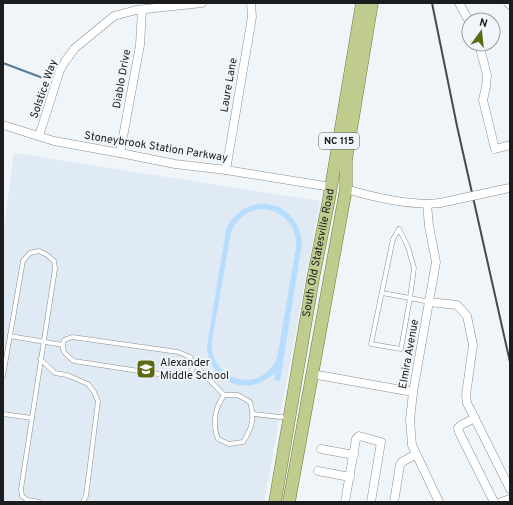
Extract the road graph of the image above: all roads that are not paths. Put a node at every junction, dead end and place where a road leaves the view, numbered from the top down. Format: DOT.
graph roads {
  1 [pos="202,3"];
  2 [pos="251,3"];
  3 [pos="362,3"];
  4 [pos="372,3"];
  5 [pos="459,3"];
  6 [pos="142,10"];
  7 [pos="464,12"];
  8 [pos="481,52"];
  9 [pos="346,96"];
  10 [pos="3,125"];
  11 [pos="40,136"];
  12 [pos="510,145"];
  13 [pos="120,153"];
  14 [pos="226,170"];
  15 [pos="331,186"];
  16 [pos="510,188"];
  17 [pos="346,189"];
  18 [pos="427,204"];
  19 [pos="333,259"];
  20 [pos="382,293"];
  21 [pos="410,298"];
  22 [pos="429,302"];
  23 [pos="10,336"];
  24 [pos="43,342"];
  25 [pos="62,345"];
  26 [pos="40,359"];
  27 [pos="195,365"];
  28 [pos="312,374"];
  29 [pos="3,376"];
  30 [pos="413,392"];
  31 [pos="224,395"];
  32 [pos="3,414"];
  33 [pos="253,414"];
  34 [pos="32,418"];
  35 [pos="290,418"];
  36 [pos="475,418"];
  37 [pos="321,449"];
  38 [pos="416,454"];
  39 [pos="354,455"];
  40 [pos="318,471"];
  41 [pos="350,477"];
  42 [pos="510,489"];
  43 [pos="510,499"];
  44 [pos="40,502"];
  45 [pos="83,502"];
  46 [pos="276,502"];
  47 [pos="289,502"];
  48 [pos="345,502"];
  49 [pos="371,502"];
  50 [pos="394,502"];
  51 [pos="439,502"];
  52 [pos="494,502"];
  53 [pos="501,502"];
  1 -- 6 [label="street, Solstice Way"];
  2 -- 14 [label="street, Laure Lane"];
  3 -- 9 [label="main road, South Old Statesville Road / NC 115"];
  4 -- 17 [label="main road, South Old Statesville Road / NC 115"];
  5 -- 7 [label="street"];
  6 -- 11 [label="street, Solstice Way"];
  6 -- 13 [label="street, Diablo Drive"];
  8 -- 12 [label="street"];
  9 -- 15 [label="main road, South Old Statesville Road / NC 115"];
  9 -- 17 [label="main road"];
  10 -- 11 [label="street, Stoneybrook Station Parkway"];
  11 -- 13 [label="street, Stoneybrook Station Parkway"];
  13 -- 14 [label="street, Stoneybrook Station Parkway"];
  14 -- 15 [label="street, Stoneybrook Station Parkway"];
  15 -- 19 [label="main road"];
  15 -- 35 [label="main road, South Old Statesville Road / NC 115"];
  16 -- 18 [label="street, bridge"];
  17 -- 18 [label="street"];
  17 -- 19 [label="main road, South Old Statesville Road / NC 115"];
  18 -- 22 [label="street, Elmira Avenue"];
  19 -- 28 [label="main road, South Old Statesville Road / NC 115"];
  20 -- 21 [label="lane"];
  20 -- 21 [label="lane"];
  20 -- 21 [label="lane"];
  21 -- 22 [label="lane"];
  22 -- 30 [label="street, Elmira Avenue"];
  22 -- 36 [label="street"];
  23 -- 24 [label="lane"];
  23 -- 24 [label="lane"];
  23 -- 29 [label="lane"];
  24 -- 25 [label="lane"];
  24 -- 26 [label="lane"];
  25 -- 27 [label="lane"];
  25 -- 27 [label="lane"];
  26 -- 34 [label="lane"];
  26 -- 45 [label="lane"];
  27 -- 31 [label="lane"];
  28 -- 30 [label="street"];
  28 -- 47 [label="main road, South Old Statesville Road / NC 115"];
  30 -- 38 [label="street, Elmira Avenue"];
  31 -- 33 [label="lane"];
  31 -- 33 [label="lane"];
  32 -- 34 [label="lane"];
  33 -- 35 [label="lane"];
  34 -- 44 [label="lane"];
  35 -- 46 [label="main road, South Old Statesville Road / NC 115"];
  36 -- 42 [label="street"];
  36 -- 52 [label="street"];
  37 -- 39 [label="street"];
  38 -- 50 [label="street"];
  38 -- 51 [label="street, Elmira Avenue"];
  39 -- 41 [label="street"];
  39 -- 49 [label="street"];
  40 -- 41 [label="street"];
  41 -- 48 [label="street"];
  43 -- 53 [label="street"];
}
